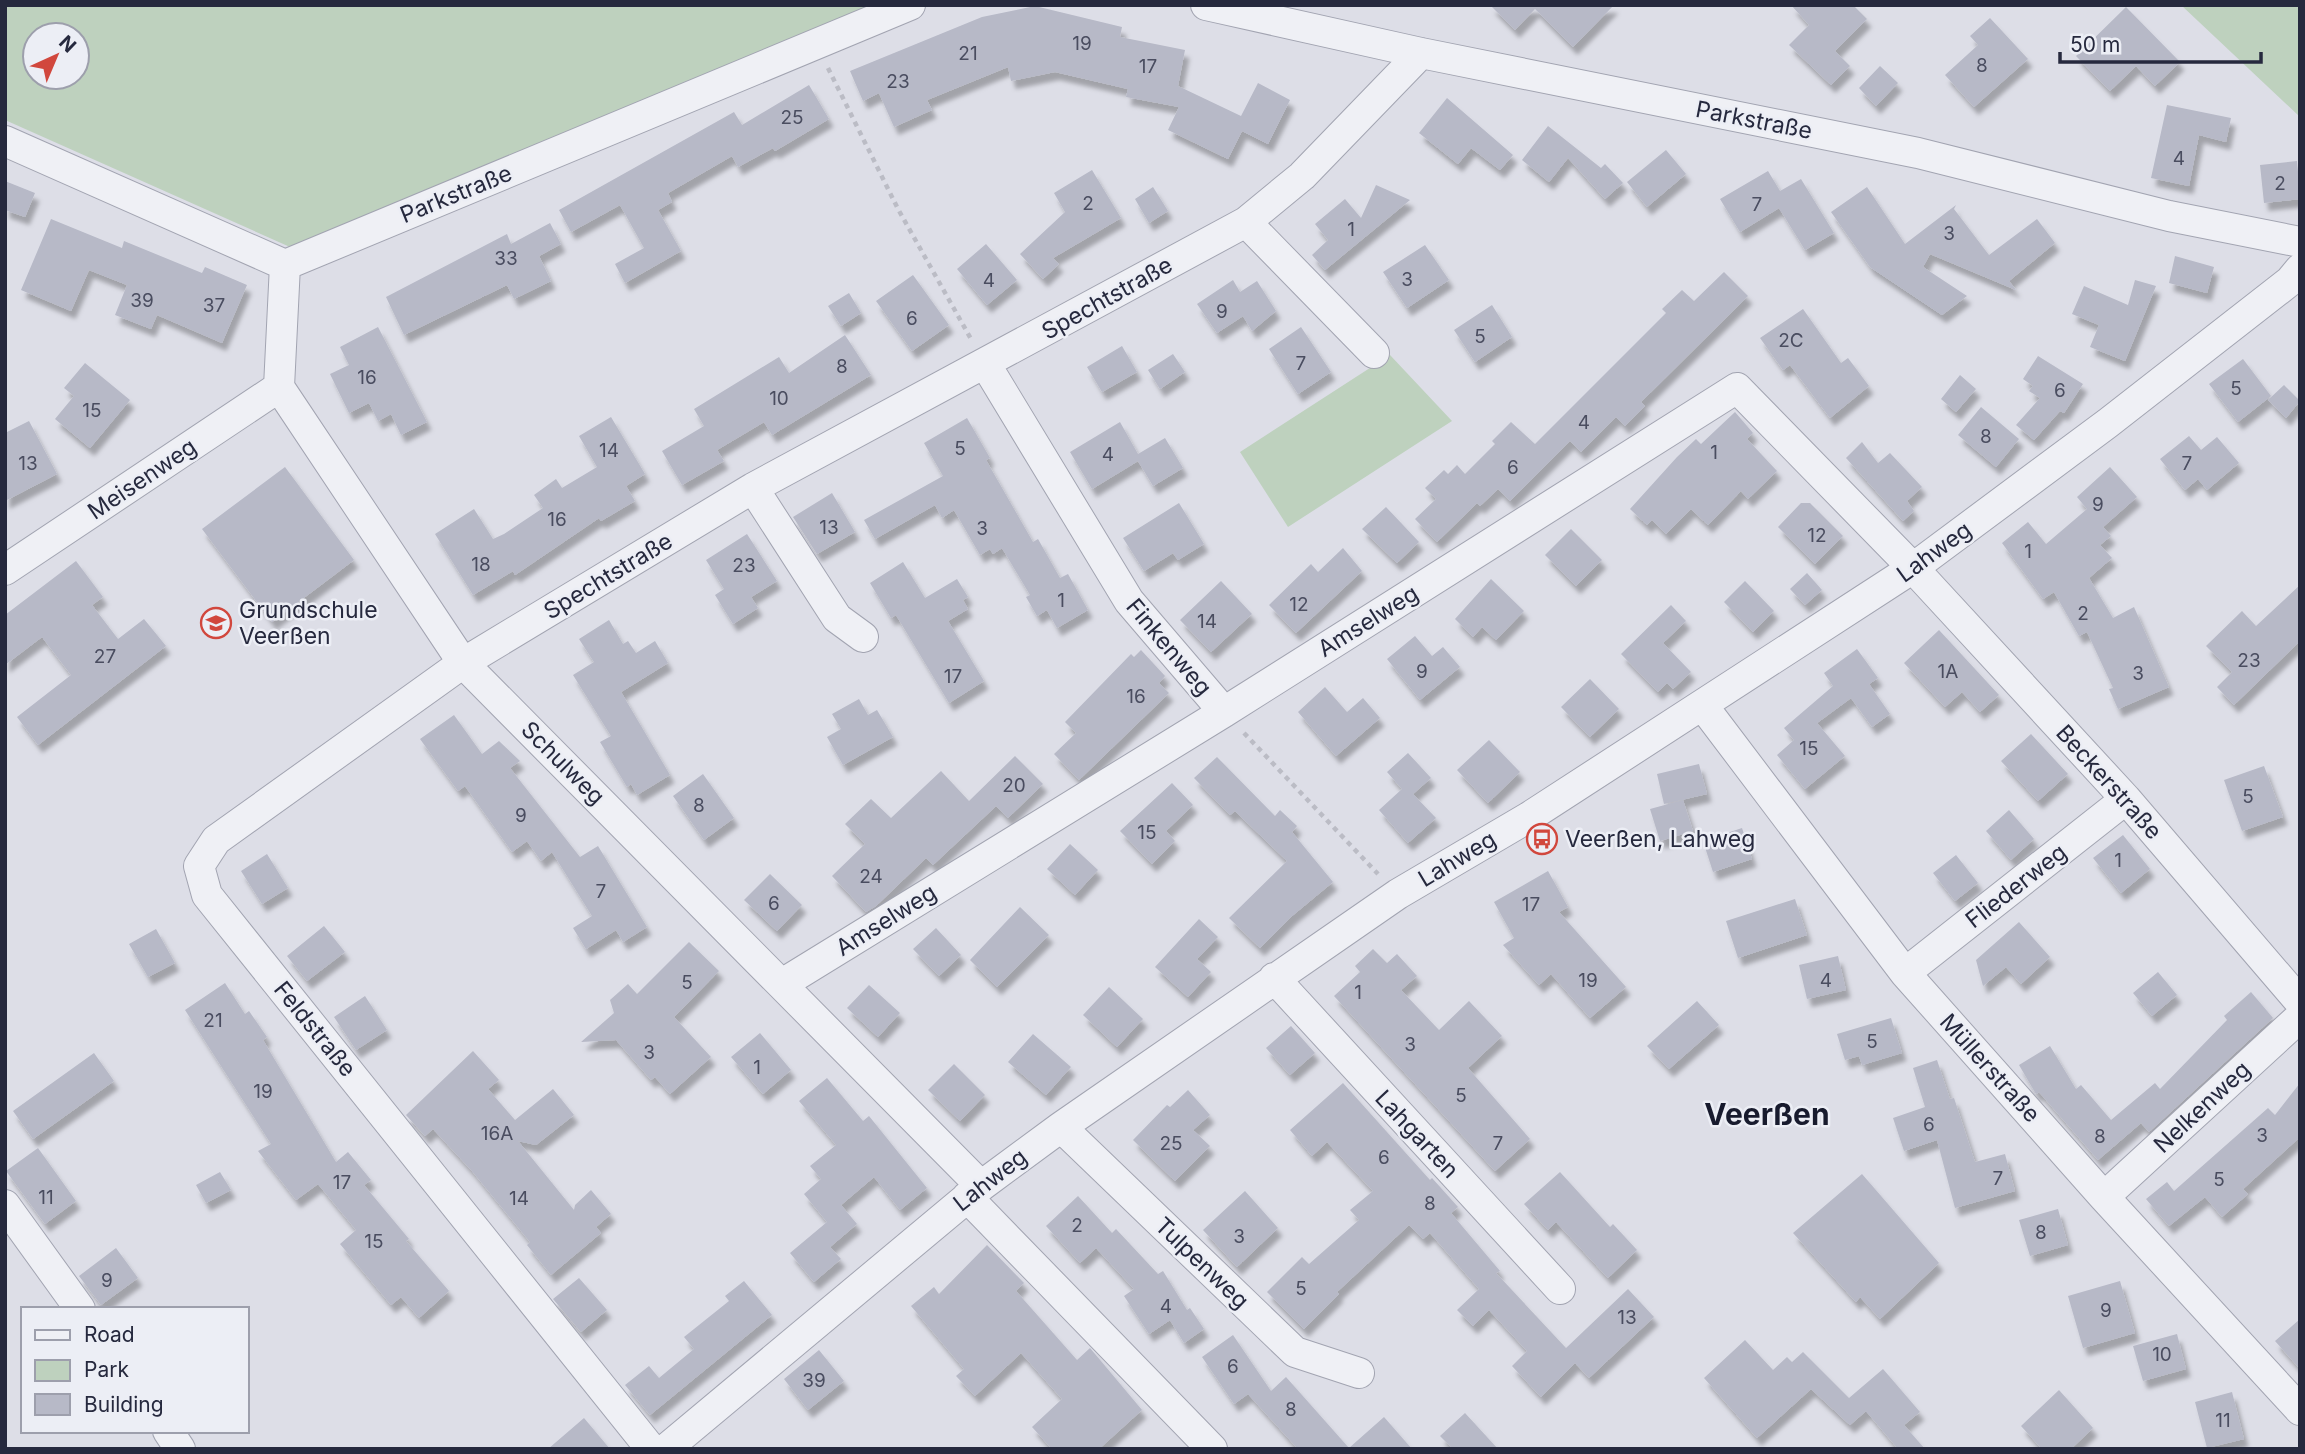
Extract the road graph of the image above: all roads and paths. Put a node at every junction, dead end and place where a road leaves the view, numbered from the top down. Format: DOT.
graph roads {
  1 [pos="910,5"];
  2 [pos="1206,5"];
  3 [pos="817,45"];
  4 [pos="1421,53"];
  5 [pos="5,141"];
  6 [pos="1246,222"];
  7 [pos="2300,242"];
  8 [pos="285,265"];
  9 [pos="2300,269"];
  10 [pos="1374,353"];
  11 [pos="986,365"];
  12 [pos="279,387"];
  13 [pos="753,488"];
  14 [pos="1913,568"];
  15 [pos="5,570"];
  16 [pos="863,637"];
  17 [pos="463,663"];
  18 [pos="1703,706"];
  19 [pos="1224,712"];
  20 [pos="2126,799"];
  21 [pos="1398,894"];
  22 [pos="1905,972"];
  23 [pos="1274,978"];
  24 [pos="782,984"];
  25 [pos="2300,1002"];
  26 [pos="2300,1017"];
  27 [pos="1061,1127"];
  28 [pos="974,1191"];
  29 [pos="2105,1197"];
  30 [pos="5,1205"];
  31 [pos="1560,1289"];
  32 [pos="79,1307"];
  33 [pos="1359,1373"];
  34 [pos="2299,1411"];
  35 [pos="169,1433"];
  36 [pos="180,1449"];
  37 [pos="651,1449"];
  38 [pos="666,1449"];
  39 [pos="1212,1449"];
  1 -- 3 [label="street, Parkstraße"];
  2 -- 4 [label="street, Parkstraße"];
  3 -- 8 [label="street, Parkstraße"];
  3 -- 11 [label="path"];
  4 -- 6 [label="street, Spechtstraße"];
  4 -- 7 [label="street, Parkstraße"];
  5 -- 8 [label="street"];
  6 -- 10 [label="street"];
  6 -- 11 [label="street, Spechtstraße"];
  8 -- 12 [label="street"];
  9 -- 14 [label="street, Lahweg"];
  11 -- 13 [label="street, Spechtstraße"];
  11 -- 19 [label="street, Finkenweg"];
  12 -- 15 [label="street, Meisenweg"];
  12 -- 17 [label="street, Schulweg"];
  13 -- 16 [label="street"];
  13 -- 17 [label="street, Spechtstraße"];
  14 -- 18 [label="street, Lahweg"];
  14 -- 19 [label="street, Amselweg"];
  14 -- 20 [label="street, Beckerstraße"];
  17 -- 24 [label="street, Schulweg"];
  17 -- 37 [label="street, Feldstraße"];
  18 -- 21 [label="street, Lahweg"];
  18 -- 22 [label="street, Müllerstraße"];
  19 -- 21 [label="path, Finkenweg"];
  19 -- 24 [label="street, Amselweg"];
  20 -- 22 [label="street, Fliederweg"];
  20 -- 25 [label="street, Beckerstraße"];
  21 -- 23 [label="street, Lahweg"];
  22 -- 29 [label="street, Müllerstraße"];
  23 -- 27 [label="street, Lahweg"];
  23 -- 31 [label="street, Lahgarten"];
  24 -- 28 [label="street, Schulweg"];
  26 -- 29 [label="street, Nelkenweg"];
  27 -- 28 [label="street, Lahweg"];
  27 -- 33 [label="street, Tulpenweg"];
  28 -- 38 [label="street, Lahweg"];
  28 -- 39 [label="street, Schulweg"];
  29 -- 34 [label="street, Müllerstraße"];
  30 -- 32 [label="street"];
  35 -- 36 [label="street"];
}
